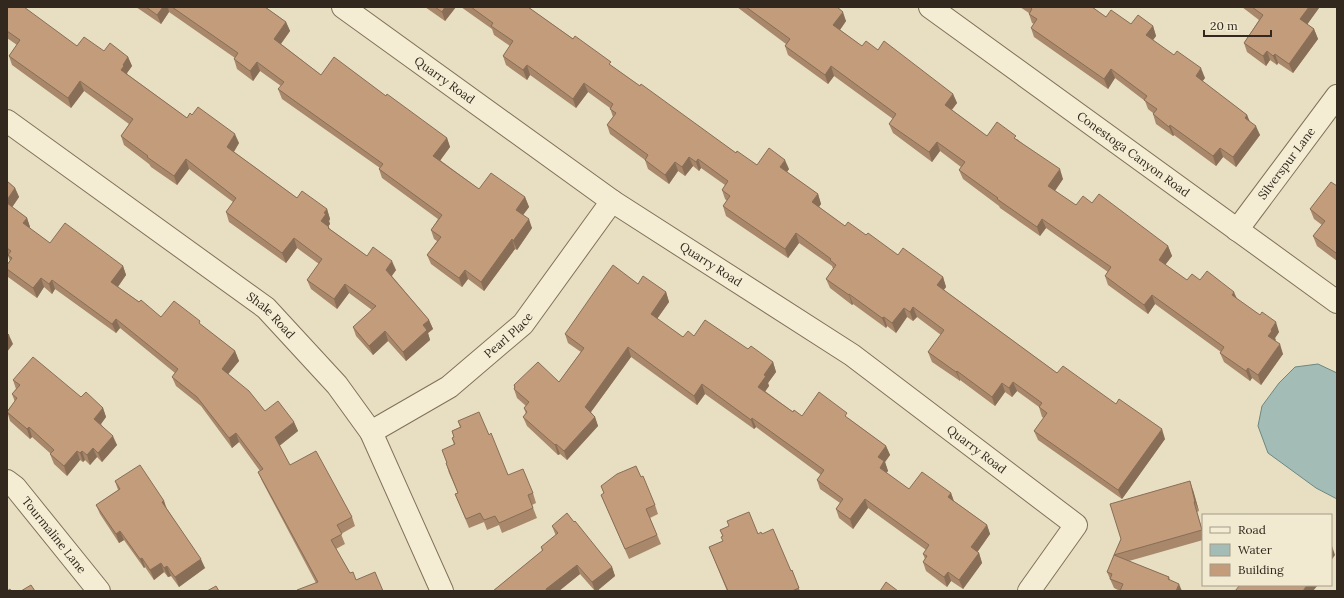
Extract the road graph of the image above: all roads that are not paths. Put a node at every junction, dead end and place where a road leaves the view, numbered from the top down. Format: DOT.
graph roads {
  1 [pos="343,7"];
  2 [pos="930,7"];
  3 [pos="1337,96"];
  4 [pos="7,121"];
  5 [pos="612,201"];
  6 [pos="1237,230"];
  7 [pos="1337,302"];
  8 [pos="371,432"];
  9 [pos="7,481"];
  10 [pos="99,591"];
  11 [pos="442,591"];
  12 [pos="1029,591"];
  1 -- 5 [label="street, Quarry Road"];
  2 -- 6 [label="street, Conestoga Canyon Road"];
  3 -- 6 [label="street, Silverspur Lane"];
  4 -- 8 [label="street, Shale Road"];
  5 -- 8 [label="street, Pearl Place"];
  5 -- 12 [label="street, Quarry Road"];
  6 -- 7 [label="street, Conestoga Canyon Road"];
  8 -- 11 [label="street, Shale Road"];
  9 -- 10 [label="street, Tourmaline Lane"];
}
